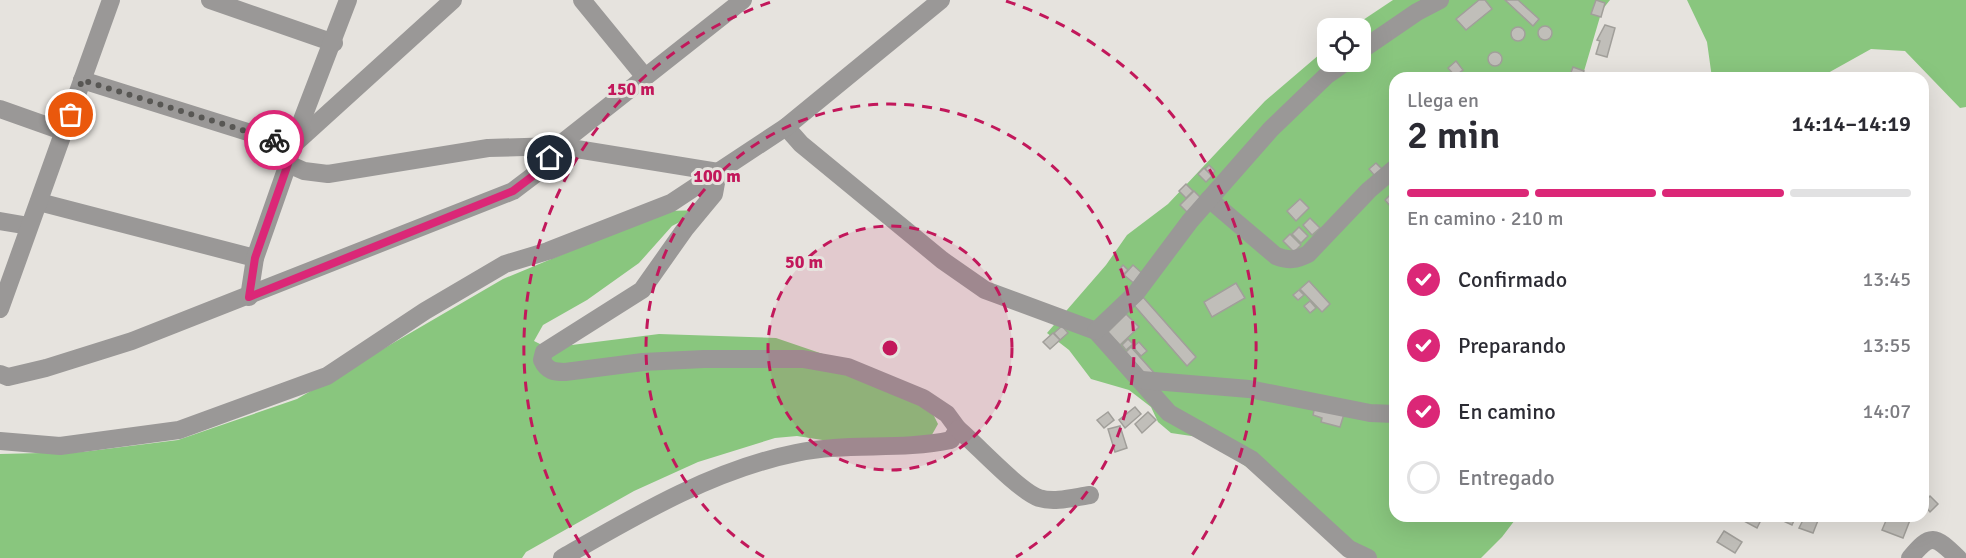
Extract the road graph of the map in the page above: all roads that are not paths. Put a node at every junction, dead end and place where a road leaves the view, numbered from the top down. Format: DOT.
graph roads {
  1 [pos="111,0"];
  2 [pos="210,0"];
  3 [pos="348,0"];
  4 [pos="453,0"];
  5 [pos="582,0"];
  6 [pos="742,0"];
  7 [pos="941,0"];
  8 [pos="1440,0"];
  9 [pos="1418,6"];
  10 [pos="1371,42"];
  11 [pos="334,43"];
  12 [pos="1332,72"];
  13 [pos="645,77"];
  14 [pos="82,80"];
  15 [pos="0,110"];
  16 [pos="786,127"];
  17 [pos="65,132"];
  18 [pos="292,146"];
  19 [pos="558,146"];
  20 [pos="288,164"];
  21 [pos="718,172"];
  22 [pos="1389,173"];
  23 [pos="1209,199"];
  24 [pos="39,202"];
  25 [pos="0,221"];
  26 [pos="29,226"];
  27 [pos="255,258"];
  28 [pos="249,297"];
  29 [pos="0,309"];
  30 [pos="1096,331"];
  31 [pos="0,374"];
  32 [pos="1142,380"];
  33 [pos="1389,414"];
  34 [pos="958,429"];
  35 [pos="0,441"];
  36 [pos="1090,495"];
  37 [pos="562,558"];
  38 [pos="1368,558"];
  39 [pos="1910,558"];
  40 [pos="1958,558"];
  1 -- 14 [label="street"];
  2 -- 11 [label="street"];
  3 -- 11 [label="street"];
  4 -- 18 [label="street"];
  5 -- 13 [label="street"];
  6 -- 13 [label="street"];
  7 -- 16 [label="street"];
  8 -- 9 [label="street"];
  9 -- 10 [label="street"];
  11 -- 18 [label="street"];
  12 -- 23 [label="street"];
  13 -- 19 [label="street"];
  14 -- 17 [label="street"];
  14 -- 18 [label="street"];
  15 -- 17 [label="street"];
  16 -- 21 [label="street"];
  16 -- 30 [label="street"];
  17 -- 24 [label="street"];
  18 -- 20 [label="street"];
  19 -- 20 [label="street"];
  19 -- 21 [label="street"];
  19 -- 28 [label="street"];
  20 -- 27 [label="street"];
  21 -- 34 [label="street"];
  21 -- 35 [label="street"];
  22 -- 23 [label="street"];
  23 -- 30 [label="street"];
  24 -- 26 [label="street"];
  24 -- 27 [label="street"];
  25 -- 26 [label="street"];
  26 -- 29 [label="street"];
  27 -- 28 [label="street"];
  28 -- 31 [label="street"];
  30 -- 32 [label="street"];
  32 -- 33 [label="street"];
  32 -- 38 [label="street"];
  34 -- 36 [label="street"];
  34 -- 37 [label="street"];
  39 -- 40 [label="street"];
}
